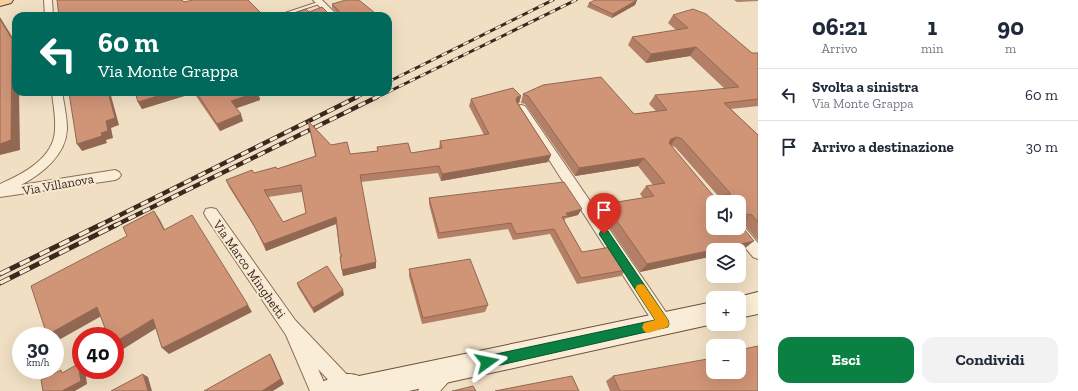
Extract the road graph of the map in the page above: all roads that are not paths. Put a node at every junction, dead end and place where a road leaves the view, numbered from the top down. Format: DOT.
graph roads {
  1 [pos="6,0"];
  2 [pos="48,0"];
  3 [pos="319,1"];
  4 [pos="0,2"];
  5 [pos="49,12"];
  6 [pos="289,12"];
  7 [pos="330,12"];
  8 [pos="57,96"];
  9 [pos="520,107"];
  10 [pos="115,174"];
  11 [pos="0,192"];
  12 [pos="211,213"];
  13 [pos="743,235"];
  14 [pos="758,253"];
  15 [pos="758,303"];
  16 [pos="746,306"];
  17 [pos="706,315"];
  18 [pos="664,324"];
  19 [pos="289,326"];
  20 [pos="448,371"];
  21 [pos="350,389"];
  22 [pos="319,391"];
  23 [pos="416,391"];
  24 [pos="427,391"];
  1 -- 4 [label="main road"];
  2 -- 5 [label="street"];
  3 -- 6 [label="lane"];
  3 -- 7 [label="street"];
  8 -- 11 [label="street, Via Villanova"];
  9 -- 18 [label="street"];
  10 -- 11 [label="street, Via Villanova"];
  12 -- 19 [label="street, Via Marco Minghetti"];
  13 -- 14 [label="street"];
  15 -- 16 [label="street"];
  17 -- 18 [label="street"];
  18 -- 20 [label="street"];
  19 -- 21 [label="street, Via Marco Minghetti"];
  19 -- 22 [label="street, Via Marco Minghetti"];
  20 -- 21 [label="street"];
  20 -- 23 [label="street"];
  20 -- 24 [label="street"];
}
